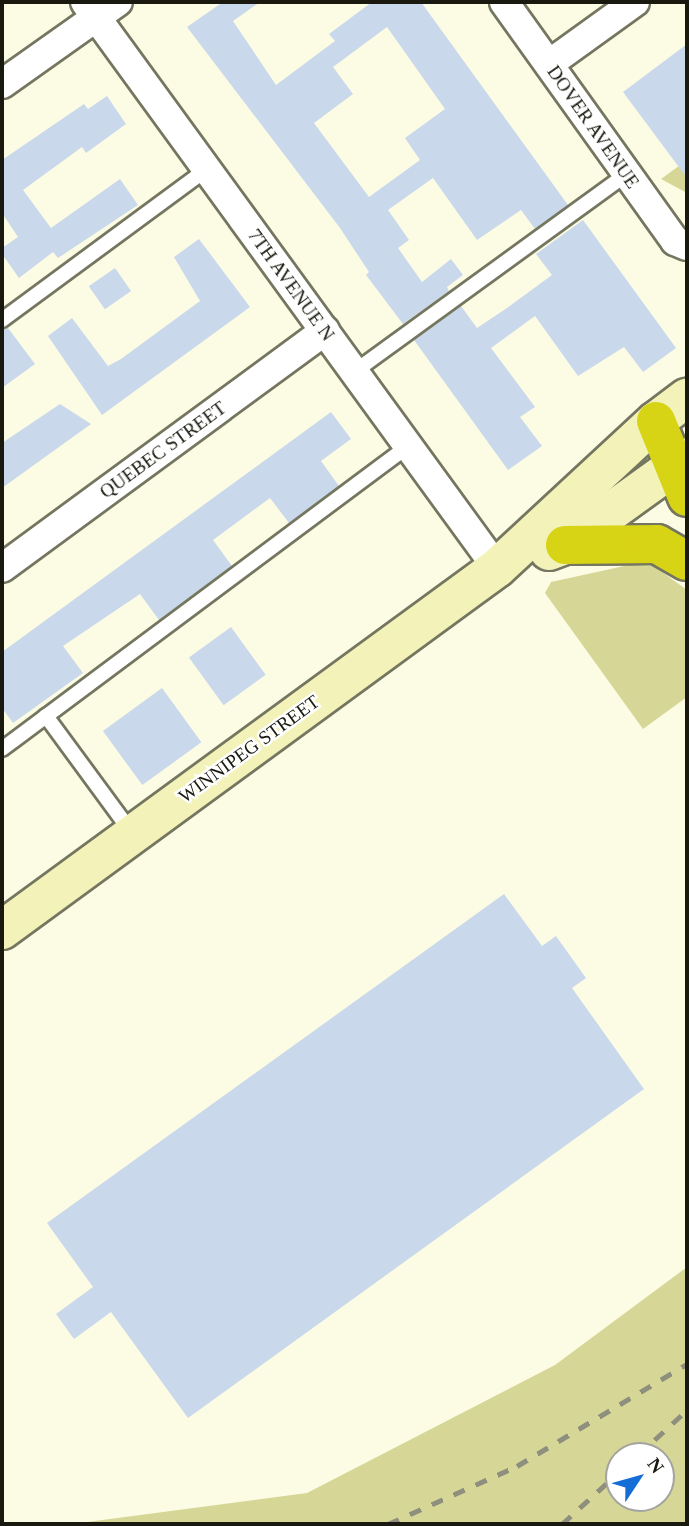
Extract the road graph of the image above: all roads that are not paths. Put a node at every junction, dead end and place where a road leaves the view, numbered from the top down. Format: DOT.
graph roads {
  1 [pos="504,2"];
  2 [pos="635,2"];
  3 [pos="100,7"];
  4 [pos="549,64"];
  5 [pos="2,84"];
  6 [pos="207,169"];
  7 [pos="627,174"];
  8 [pos="687,246"];
  9 [pos="2,320"];
  10 [pos="325,331"];
  11 [pos="354,372"];
  12 [pos="687,398"];
  13 [pos="656,421"];
  14 [pos="408,446"];
  15 [pos="682,474"];
  16 [pos="565,545"];
  17 [pos="687,561"];
  18 [pos="2,568"];
  19 [pos="497,569"];
  20 [pos="46,716"];
  21 [pos="2,749"];
  22 [pos="133,834"];
  23 [pos="2,930"];
  1 -- 4 [label="street, DOVER AVENUE"];
  2 -- 4 [label="street"];
  3 -- 5 [label="street"];
  3 -- 6 [label="street, 7TH AVENUE N"];
  4 -- 7 [label="street, DOVER AVENUE"];
  6 -- 9 [label="lane"];
  6 -- 10 [label="street, 7TH AVENUE N"];
  7 -- 8 [label="street, DOVER AVENUE"];
  7 -- 11 [label="lane"];
  10 -- 11 [label="street, 7TH AVENUE N"];
  10 -- 18 [label="street, QUEBEC STREET"];
  11 -- 14 [label="street, 7TH AVENUE N"];
  12 -- 13 [label="main road, WINNIPEG STREET"];
  13 -- 15 [label="highway"];
  13 -- 19 [label="main road, WINNIPEG STREET"];
  14 -- 19 [label="street, 7TH AVENUE N"];
  14 -- 20 [label="lane"];
  15 -- 16 [label="main road, WINNIPEG STREET"];
  16 -- 17 [label="highway"];
  16 -- 19 [label="main road, WINNIPEG STREET"];
  19 -- 22 [label="main road, WINNIPEG STREET"];
  20 -- 21 [label="lane"];
  20 -- 22 [label="lane"];
  22 -- 23 [label="main road, WINNIPEG STREET"];
}
